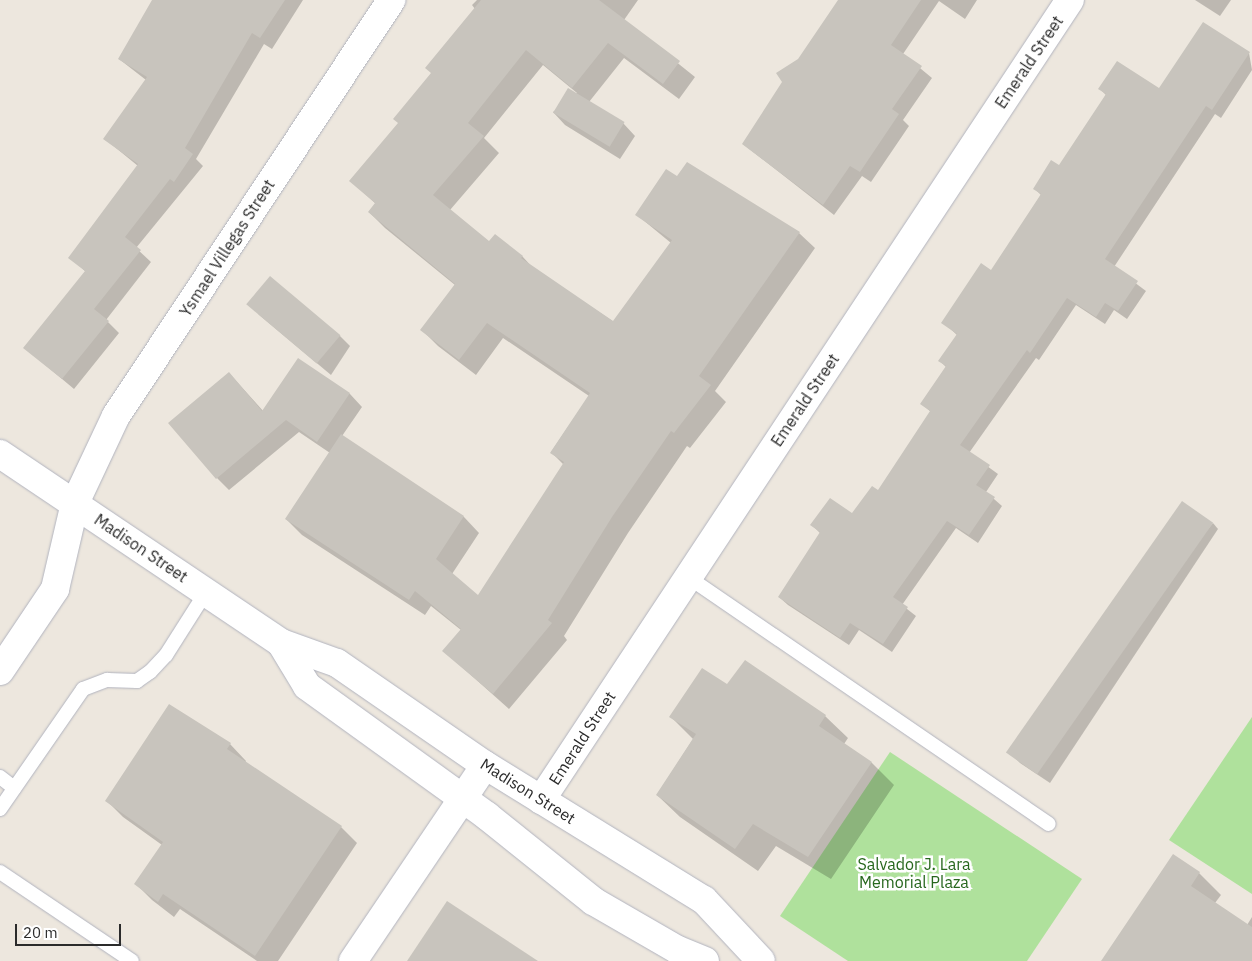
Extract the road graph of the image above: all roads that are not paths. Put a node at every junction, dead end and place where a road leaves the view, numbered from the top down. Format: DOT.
graph roads {
  1 [pos="391,0"];
  2 [pos="1070,0"];
  3 [pos="0,454"];
  4 [pos="75,503"];
  5 [pos="688,576"];
  6 [pos="206,592"];
  7 [pos="281,643"];
  8 [pos="0,670"];
  9 [pos="485,765"];
  10 [pos="0,777"];
  11 [pos="14,788"];
  12 [pos="462,798"];
  13 [pos="541,800"];
  14 [pos="0,809"];
  15 [pos="1048,824"];
  16 [pos="0,872"];
  17 [pos="132,961"];
  18 [pos="353,961"];
  19 [pos="706,961"];
  20 [pos="761,961"];
  1 -- 4 [label="street, Ysmael Villegas Street"];
  2 -- 5 [label="street, Emerald Street"];
  3 -- 4 [label="street, Madison Street"];
  4 -- 6 [label="street, Madison Street"];
  4 -- 8 [label="street, Ysmael Villegas Street"];
  5 -- 13 [label="street, Emerald Street"];
  5 -- 15 [label="lane"];
  6 -- 7 [label="street, Madison Street"];
  6 -- 11 [label="lane"];
  7 -- 9 [label="street, Madison Street"];
  7 -- 12 [label="street, Madison Street"];
  9 -- 12 [label="street"];
  9 -- 13 [label="street, Madison Street"];
  10 -- 11 [label="lane"];
  11 -- 14 [label="lane"];
  12 -- 18 [label="street"];
  12 -- 19 [label="street, Madison Street"];
  13 -- 20 [label="street, Madison Street"];
  16 -- 17 [label="lane"];
}
